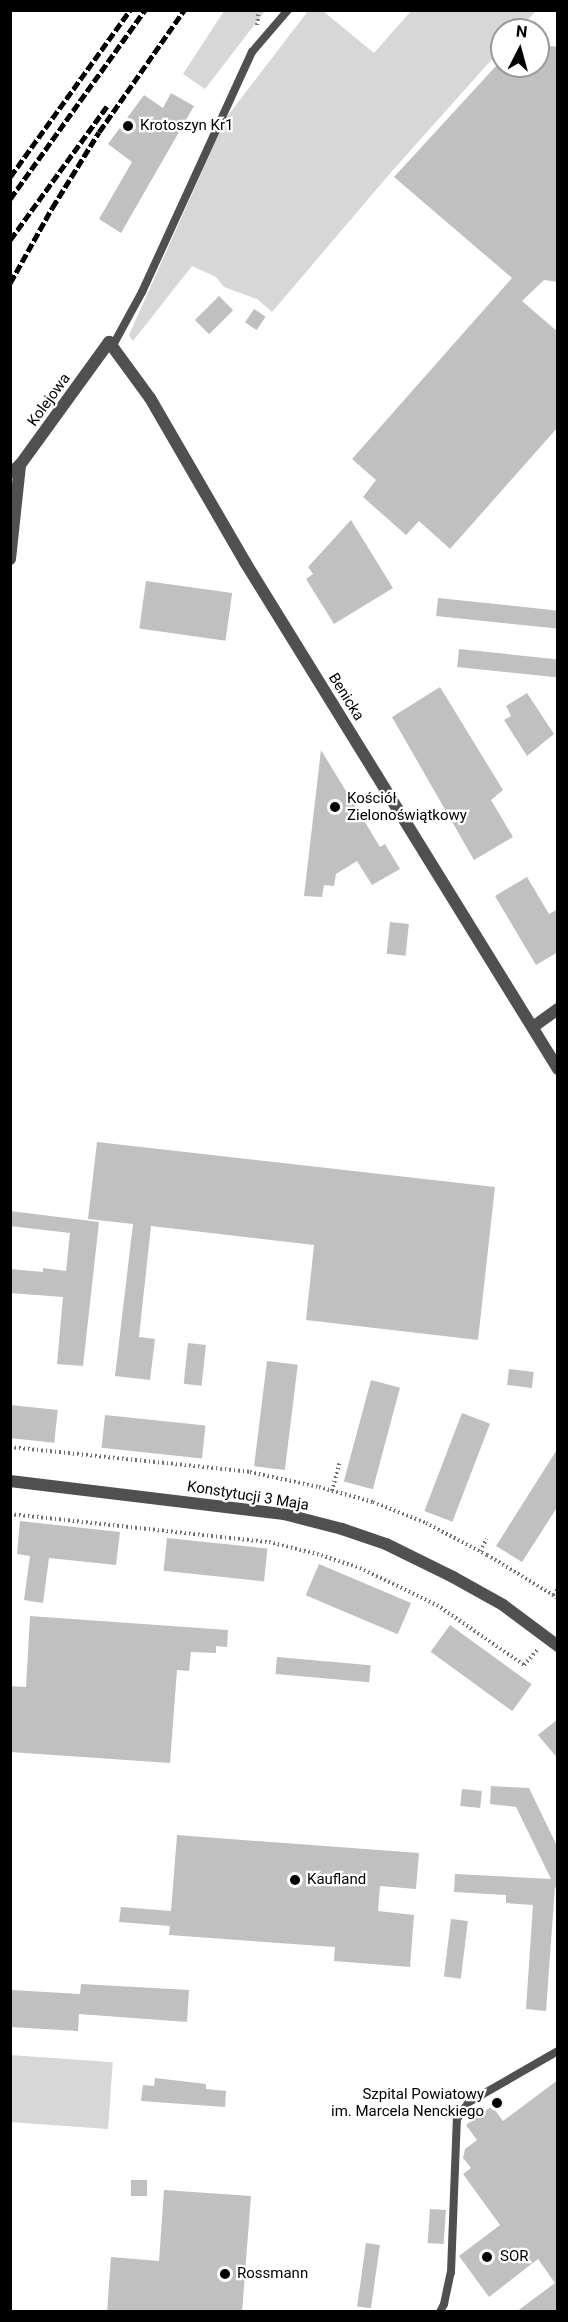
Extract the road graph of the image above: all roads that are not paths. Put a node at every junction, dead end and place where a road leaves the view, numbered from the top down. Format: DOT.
graph roads {
  1 [pos="288,10"];
  2 [pos="110,345"];
  3 [pos="15,469"];
  4 [pos="10,559"];
  5 [pos="558,1009"];
  6 [pos="532,1027"];
  7 [pos="558,1069"];
  8 [pos="10,1480"];
  9 [pos="558,1646"];
  10 [pos="558,2051"];
  11 [pos="440,2312"];
  1 -- 2 [label="lane"];
  2 -- 3 [label="street, Kolejowa"];
  2 -- 6 [label="street, Benicka"];
  3 -- 4 [label="street"];
  5 -- 6 [label="street"];
  6 -- 7 [label="street, Benicka"];
  8 -- 9 [label="street, Konstytucji 3 Maja"];
  10 -- 11 [label="lane"];
}
